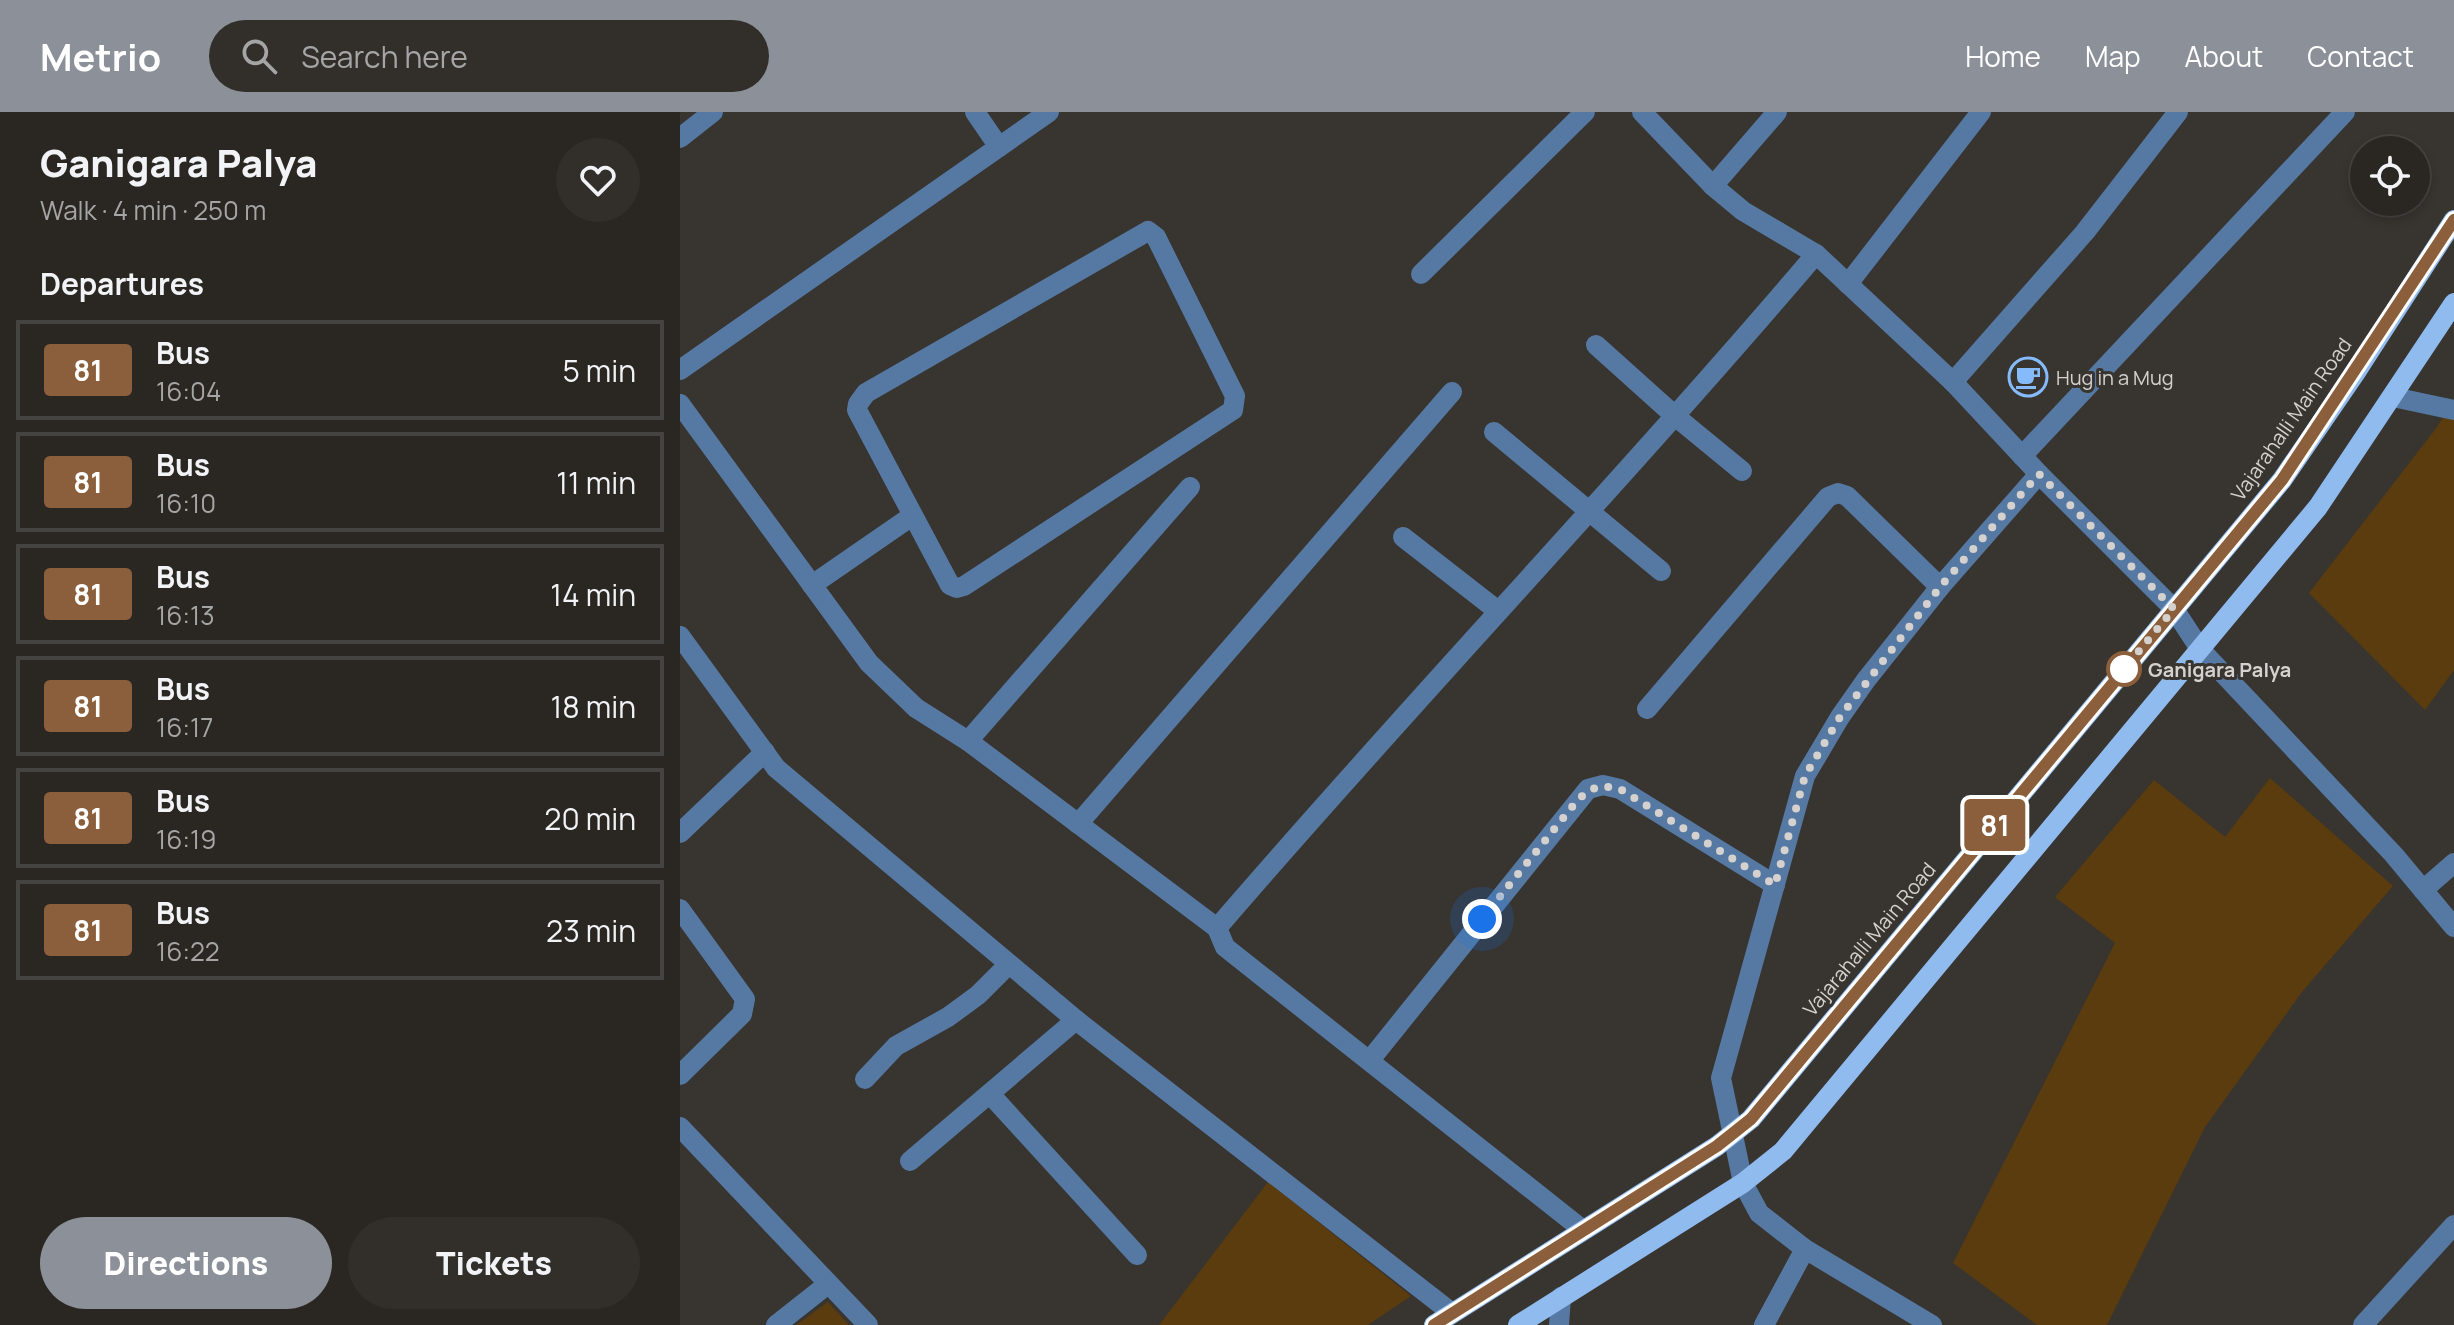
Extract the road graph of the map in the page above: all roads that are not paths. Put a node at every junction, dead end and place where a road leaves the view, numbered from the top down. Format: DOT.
graph roads {
  1 [pos="713,112"];
  2 [pos="975,112"];
  3 [pos="1049,112"];
  4 [pos="1585,112"];
  5 [pos="1642,112"];
  6 [pos="1777,112"];
  7 [pos="1981,112"];
  8 [pos="2178,112"];
  9 [pos="2345,112"];
  10 [pos="680,138"];
  11 [pos="999,147"];
  12 [pos="1713,186"];
  13 [pos="2454,220"];
  14 [pos="1816,254"];
  15 [pos="1421,274"];
  16 [pos="1848,284"];
  17 [pos="2454,303"];
  18 [pos="1596,345"];
  19 [pos="680,370"];
  20 [pos="1953,382"];
  21 [pos="1452,392"];
  22 [pos="2393,397"];
  23 [pos="680,404"];
  24 [pos="2454,410"];
  25 [pos="1675,416"];
  26 [pos="1494,432"];
  27 [pos="2022,456"];
  28 [pos="1742,471"];
  29 [pos="2039,474"];
  30 [pos="1190,487"];
  31 [pos="1590,510"];
  32 [pos="912,516"];
  33 [pos="1403,537"];
  34 [pos="1661,571"];
  35 [pos="812,585"];
  36 [pos="1940,587"];
  37 [pos="2174,609"];
  38 [pos="1498,611"];
  39 [pos="680,636"];
  40 [pos="2200,649"];
  41 [pos="1647,709"];
  42 [pos="968,741"];
  43 [pos="765,752"];
  44 [pos="1078,824"];
  45 [pos="680,833"];
  46 [pos="2454,863"];
  47 [pos="1775,885"];
  48 [pos="2423,890"];
  49 [pos="680,909"];
  50 [pos="2454,927"];
  51 [pos="1217,928"];
  52 [pos="1009,964"];
  53 [pos="1076,1020"];
  54 [pos="1370,1060"];
  55 [pos="680,1075"];
  56 [pos="865,1079"];
  57 [pos="990,1094"];
  58 [pos="680,1127"];
  59 [pos="1733,1133"];
  60 [pos="910,1161"];
  61 [pos="1743,1183"];
  62 [pos="2454,1225"];
  63 [pos="1583,1230"];
  64 [pos="1805,1249"];
  65 [pos="1137,1255"];
  66 [pos="828,1284"];
  67 [pos="1561,1297"];
  68 [pos="1452,1313"];
  69 [pos="776,1325"];
  70 [pos="868,1325"];
  71 [pos="1434,1325"];
  72 [pos="1518,1325"];
  73 [pos="1559,1325"];
  74 [pos="1764,1325"];
  75 [pos="1932,1325"];
  76 [pos="2363,1325"];
  1 -- 10 [label="street"];
  2 -- 11 [label="street"];
  3 -- 11 [label="street"];
  4 -- 15 [label="street"];
  5 -- 12 [label="street"];
  6 -- 12 [label="street"];
  7 -- 16 [label="street"];
  8 -- 20 [label="street"];
  9 -- 27 [label="street"];
  11 -- 19 [label="street"];
  12 -- 14 [label="street"];
  13 -- 37 [label="main road, Vajarahalli Main Road"];
  14 -- 16 [label="street"];
  14 -- 25 [label="street"];
  16 -- 20 [label="street"];
  17 -- 22 [label="main road"];
  18 -- 25 [label="street"];
  20 -- 27 [label="street"];
  21 -- 44 [label="street"];
  22 -- 24 [label="street"];
  22 -- 40 [label="main road"];
  23 -- 35 [label="street"];
  25 -- 28 [label="street"];
  25 -- 31 [label="street"];
  26 -- 31 [label="street"];
  27 -- 29 [label="street"];
  29 -- 36 [label="street"];
  29 -- 37 [label="street"];
  30 -- 42 [label="street"];
  31 -- 34 [label="street"];
  31 -- 38 [label="street"];
  32 -- 32 [label="street"];
  32 -- 35 [label="street"];
  33 -- 38 [label="street"];
  35 -- 42 [label="street"];
  36 -- 41 [label="street"];
  36 -- 47 [label="street"];
  37 -- 40 [label="street"];
  37 -- 59 [label="main road, Vajarahalli Main Road"];
  38 -- 51 [label="street"];
  39 -- 43 [label="street"];
  40 -- 48 [label="street"];
  40 -- 61 [label="main road"];
  42 -- 44 [label="street"];
  43 -- 45 [label="street"];
  43 -- 52 [label="street"];
  44 -- 51 [label="street"];
  46 -- 48 [label="street"];
  47 -- 54 [label="street"];
  47 -- 59 [label="street"];
  48 -- 50 [label="street"];
  49 -- 55 [label="street"];
  51 -- 54 [label="street"];
  52 -- 53 [label="street"];
  52 -- 56 [label="street"];
  53 -- 57 [label="street"];
  53 -- 68 [label="street"];
  54 -- 63 [label="street"];
  57 -- 60 [label="street"];
  57 -- 65 [label="street"];
  58 -- 66 [label="street"];
  59 -- 61 [label="street"];
  59 -- 63 [label="main road, Vajarahalli Main Road"];
  61 -- 64 [label="street"];
  61 -- 67 [label="main road"];
  62 -- 76 [label="street"];
  63 -- 68 [label="main road, Vajarahalli Main Road"];
  64 -- 74 [label="street"];
  64 -- 75 [label="street"];
  66 -- 69 [label="street"];
  66 -- 70 [label="street"];
  67 -- 72 [label="main road"];
  67 -- 73 [label="street"];
  68 -- 71 [label="main road, Vajarahalli Main Road"];
}
